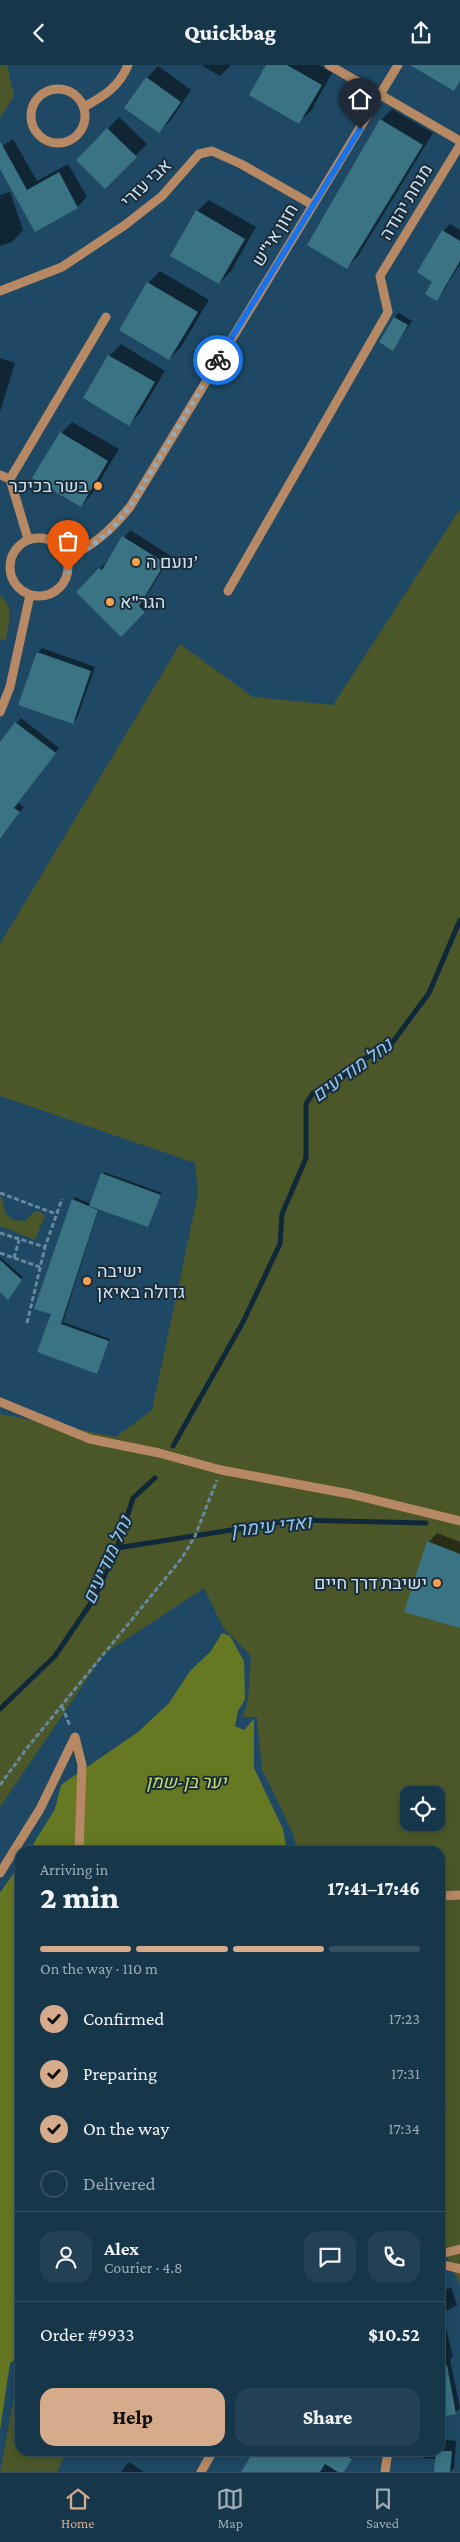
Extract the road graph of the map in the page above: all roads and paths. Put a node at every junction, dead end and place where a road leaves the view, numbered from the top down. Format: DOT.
graph roads {
  1 [pos="128,65"];
  2 [pos="330,65"];
  3 [pos="398,65"];
  4 [pos="380,94"];
  5 [pos="84,107"];
  6 [pos="460,141"];
  7 [pos="460,145"];
  8 [pos="313,205"];
  9 [pos="0,291"];
  10 [pos="106,317"];
  11 [pos="0,475"];
  12 [pos="10,479"];
  13 [pos="28,539"];
  14 [pos="67,559"];
  15 [pos="5,568"];
  16 [pos="228,591"];
  17 [pos="30,595"];
  18 [pos="0,712"];
  19 [pos="0,1193"];
  20 [pos="62,1199"];
  21 [pos="56,1214"];
  22 [pos="0,1233"];
  23 [pos="19,1240"];
  24 [pos="45,1247"];
  25 [pos="0,1253"];
  26 [pos="14,1258"];
  27 [pos="40,1267"];
  28 [pos="27,1323"];
  29 [pos="0,1402"];
  30 [pos="221,1470"];
  31 [pos="460,1521"];
  32 [pos="62,1706"];
  33 [pos="75,1737"];
  34 [pos="0,1785"];
  35 [pos="17,1846"];
  36 [pos="79,1846"];
  37 [pos="15,1849"];
  38 [pos="0,1873"];
  39 [pos="460,1895"];
  40 [pos="445,1896"];
  41 [pos="460,2249"];
  42 [pos="445,2253"];
  43 [pos="445,2265"];
  44 [pos="460,2269"];
  45 [pos="210,2456"];
  46 [pos="387,2456"];
  47 [pos="201,2472"];
  48 [pos="385,2472"];
  1 -- 5 [label="street"];
  2 -- 4 [label="street"];
  3 -- 4 [label="street, חזון אי\"ש"];
  4 -- 6 [label="street"];
  4 -- 8 [label="street, חזון אי\"ש"];
  5 -- 5 [label="street"];
  7 -- 16 [label="street, מנחת יהודה"];
  8 -- 9 [label="street, אבי עזרי"];
  8 -- 14 [label="street, חזון אי\"ש"];
  10 -- 12 [label="street"];
  11 -- 12 [label="street"];
  12 -- 13 [label="street"];
  13 -- 14 [label="street"];
  13 -- 15 [label="street"];
  14 -- 17 [label="street"];
  15 -- 17 [label="street"];
  17 -- 18 [label="street"];
  19 -- 21 [label="path"];
  20 -- 21 [label="path"];
  21 -- 24 [label="path"];
  22 -- 23 [label="path"];
  23 -- 24 [label="path"];
  23 -- 26 [label="path"];
  24 -- 27 [label="path"];
  25 -- 26 [label="path"];
  26 -- 27 [label="path"];
  27 -- 28 [label="path"];
  29 -- 30 [label="street"];
  30 -- 31 [label="street"];
  30 -- 32 [label="path"];
  32 -- 33 [label="path"];
  32 -- 34 [label="path"];
  33 -- 35 [label="street"];
  33 -- 36 [label="street"];
  37 -- 38 [label="street"];
  39 -- 40 [label="street"];
  41 -- 42 [label="street"];
  43 -- 44 [label="street"];
  45 -- 47 [label="street"];
  46 -- 48 [label="street"];
}
